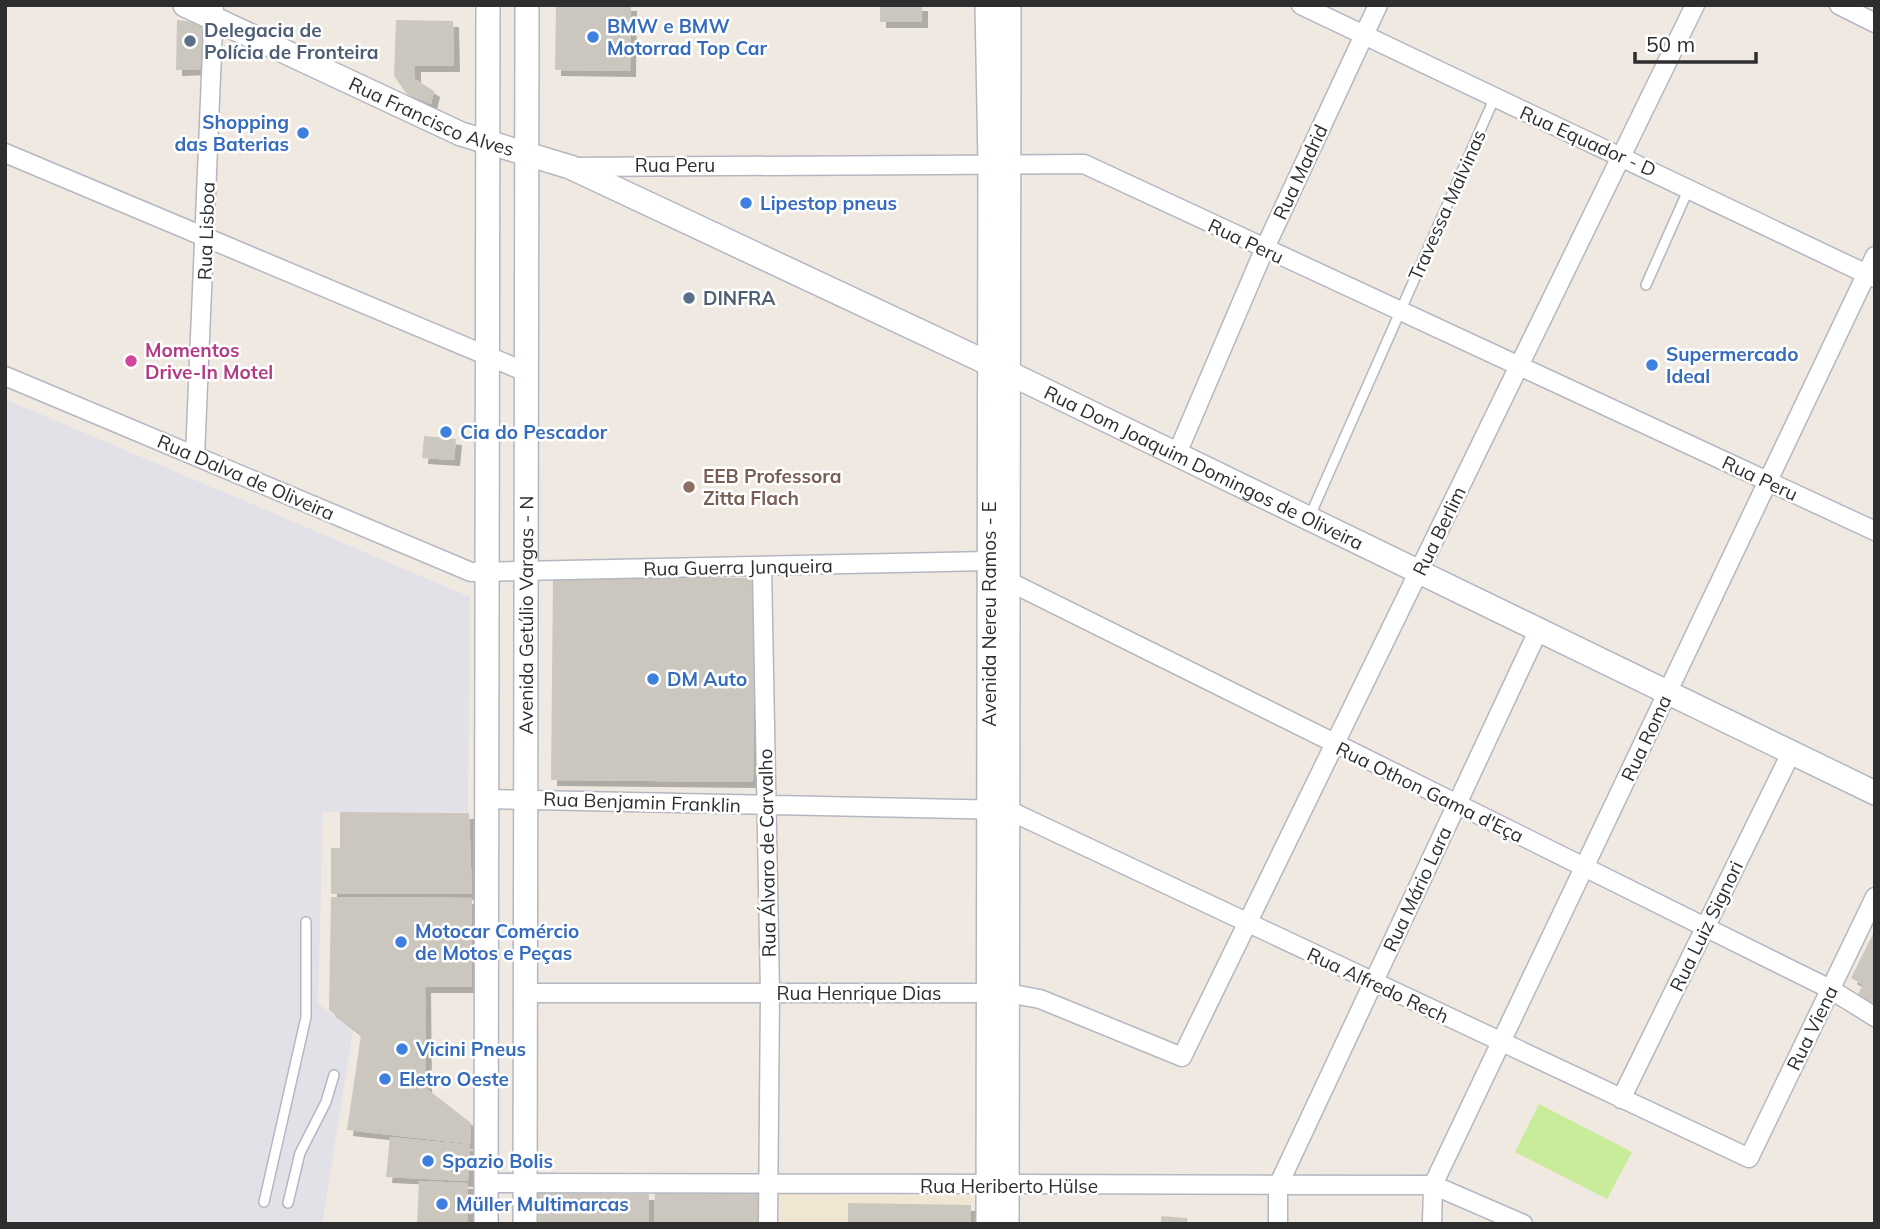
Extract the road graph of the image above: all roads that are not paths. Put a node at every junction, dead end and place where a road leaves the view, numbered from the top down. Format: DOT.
graph roads {
  1 [pos="185,5"];
  2 [pos="488,5"];
  3 [pos="527,5"];
  4 [pos="987,5"];
  5 [pos="1009,5"];
  6 [pos="1301,5"];
  7 [pos="1378,5"];
  8 [pos="1695,5"];
  9 [pos="1839,5"];
  10 [pos="214,12"];
  11 [pos="1875,23"];
  12 [pos="1363,34"];
  13 [pos="1494,99"];
  14 [pos="488,144"];
  15 [pos="5,153"];
  16 [pos="526,153"];
  17 [pos="1622,156"];
  18 [pos="1000,163"];
  19 [pos="570,166"];
  20 [pos="1689,188"];
  21 [pos="205,239"];
  22 [pos="1264,250"];
  23 [pos="1875,256"];
  24 [pos="1870,276"];
  25 [pos="1646,285"];
  26 [pos="1399,310"];
  27 [pos="488,358"];
  28 [pos="1519,366"];
  29 [pos="999,368"];
  30 [pos="526,372"];
  31 [pos="5,376"];
  32 [pos="195,456"];
  33 [pos="1176,456"];
  34 [pos="999,478"];
  35 [pos="1767,481"];
  36 [pos="1308,520"];
  37 [pos="1875,531"];
  38 [pos="989,561"];
  39 [pos="762,566"];
  40 [pos="526,571"];
  41 [pos="487,572"];
  42 [pos="1418,573"];
  43 [pos="1008,581"];
  44 [pos="1538,631"];
  45 [pos="1667,693"];
  46 [pos="1334,745"];
  47 [pos="1791,753"];
  48 [pos="1875,793"];
  49 [pos="487,799"];
  50 [pos="526,799"];
  51 [pos="765,805"];
  52 [pos="1456,806"];
  53 [pos="998,810"];
  54 [pos="1584,868"];
  55 [pos="1875,897"];
  56 [pos="306,922"];
  57 [pos="1247,924"];
  58 [pos="1705,928"];
  59 [pos="1373,983"];
  60 [pos="1830,989"];
  61 [pos="525,993"];
  62 [pos="770,993"];
  63 [pos="998,993"];
  64 [pos="1875,1017"];
  65 [pos="1501,1043"];
  66 [pos="1182,1057"];
  67 [pos="334,1075"];
  68 [pos="1621,1099"];
  69 [pos="1749,1158"];
  70 [pos="486,1183"];
  71 [pos="525,1183"];
  72 [pos="769,1185"];
  73 [pos="1433,1185"];
  74 [pos="997,1186"];
  75 [pos="1278,1186"];
  76 [pos="264,1202"];
  77 [pos="288,1203"];
  78 [pos="486,1224"];
  79 [pos="525,1224"];
  80 [pos="768,1224"];
  81 [pos="988,1224"];
  82 [pos="1007,1224"];
  83 [pos="1278,1224"];
  84 [pos="1432,1224"];
  85 [pos="1523,1224"];
  1 -- 10 [label="street, Rua Francisco Alves"];
  2 -- 14 [label="street, Avenida Getúlio Vargas - N"];
  3 -- 16 [label="street, Avenida Getúlio Vargas - N"];
  4 -- 18 [label="street, Avenida Nereu Ramos - E"];
  5 -- 18 [label="street, Avenida Nereu Ramos - E"];
  6 -- 12 [label="street, Rua Equador - D"];
  7 -- 12 [label="street, Rua Madrid"];
  8 -- 17 [label="street, Rua Berlim"];
  9 -- 11 [label="street"];
  10 -- 14 [label="street, Rua Francisco Alves"];
  10 -- 21 [label="street, Rua Lisboa"];
  12 -- 13 [label="street, Rua Equador - D"];
  12 -- 22 [label="street, Rua Madrid"];
  13 -- 17 [label="street, Rua Equador - D"];
  13 -- 26 [label="lane, Travessa Malvinas"];
  14 -- 16 [label="street, Rua Francisco Alves"];
  14 -- 27 [label="street, Avenida Getúlio Vargas - N"];
  15 -- 21 [label="street"];
  16 -- 19 [label="street, Rua Dom Joaquim Domingos de Oliveira"];
  16 -- 30 [label="street, Avenida Getúlio Vargas - N"];
  17 -- 20 [label="street, Rua Equador - D"];
  17 -- 28 [label="street, Rua Berlim"];
  18 -- 19 [label="street, Rua Peru"];
  18 -- 22 [label="street, Rua Peru"];
  18 -- 29 [label="street, Avenida Nereu Ramos - E"];
  19 -- 29 [label="street, Rua Dom Joaquim Domingos de Oliveira"];
  20 -- 24 [label="street, Rua Equador - D"];
  20 -- 25 [label="lane"];
  21 -- 27 [label="street"];
  21 -- 32 [label="street, Rua Lisboa"];
  22 -- 26 [label="street, Rua Peru"];
  22 -- 33 [label="street, Rua Madrid"];
  23 -- 24 [label="street, Rua Roma"];
  24 -- 35 [label="street, Rua Roma"];
  26 -- 28 [label="street, Rua Peru"];
  26 -- 36 [label="lane, Travessa Malvinas"];
  27 -- 30 [label="street"];
  27 -- 41 [label="street, Avenida Getúlio Vargas - N"];
  28 -- 35 [label="street, Rua Peru"];
  28 -- 42 [label="street, Rua Berlim"];
  29 -- 33 [label="street, Rua Dom Joaquim Domingos de Oliveira"];
  29 -- 34 [label="street, Avenida Nereu Ramos - E"];
  30 -- 40 [label="street, Avenida Getúlio Vargas - N"];
  31 -- 32 [label="street, Rua Dalva de Oliveira"];
  32 -- 41 [label="street, Rua Dalva de Oliveira"];
  33 -- 36 [label="street, Rua Dom Joaquim Domingos de Oliveira"];
  34 -- 38 [label="street, Avenida Nereu Ramos - E"];
  34 -- 43 [label="street, Avenida Nereu Ramos - E"];
  35 -- 37 [label="street, Rua Peru"];
  35 -- 45 [label="street, Rua Roma"];
  36 -- 42 [label="street, Rua Dom Joaquim Domingos de Oliveira"];
  38 -- 39 [label="street, Rua Guerra Junqueira"];
  38 -- 43 [label="street, Rua Othon Gama d'Eça"];
  38 -- 53 [label="street, Avenida Nereu Ramos - E"];
  39 -- 40 [label="street, Rua Guerra Junqueira"];
  39 -- 51 [label="street, Rua Álvaro de Carvalho"];
  40 -- 41 [label="street, Rua Guerra Junqueira"];
  40 -- 50 [label="street, Avenida Getúlio Vargas - N"];
  41 -- 49 [label="street, Avenida Getúlio Vargas - N"];
  42 -- 44 [label="street, Rua Dom Joaquim Domingos de Oliveira"];
  42 -- 46 [label="street, Rua Berlim"];
  43 -- 46 [label="street, Rua Othon Gama d'Eça"];
  43 -- 53 [label="street, Avenida Nereu Ramos - E"];
  44 -- 45 [label="street, Rua Dom Joaquim Domingos de Oliveira"];
  44 -- 52 [label="street, Rua Mário Lara"];
  45 -- 47 [label="street, Rua Dom Joaquim Domingos de Oliveira"];
  45 -- 54 [label="street, Rua Roma"];
  46 -- 52 [label="street, Rua Othon Gama d'Eça"];
  46 -- 57 [label="street, Rua Berlim"];
  47 -- 48 [label="street, Rua Dom Joaquim Domingos de Oliveira"];
  47 -- 58 [label="street, Rua Luiz Signori"];
  49 -- 50 [label="street, Rua Benjamin Franklin"];
  49 -- 70 [label="street, Avenida Getúlio Vargas - N"];
  50 -- 51 [label="street, Rua Benjamin Franklin"];
  50 -- 61 [label="street, Avenida Getúlio Vargas - N"];
  51 -- 53 [label="street, Rua Benjamin Franklin"];
  51 -- 62 [label="street, Rua Álvaro de Carvalho"];
  52 -- 54 [label="street, Rua Othon Gama d'Eça"];
  52 -- 59 [label="street, Rua Mário Lara"];
  53 -- 57 [label="street, Rua Alfredo Rech"];
  53 -- 63 [label="street, Avenida Nereu Ramos - E"];
  54 -- 58 [label="street, Rua Othon Gama d'Eça"];
  54 -- 65 [label="street, Rua Roma"];
  55 -- 60 [label="street, Rua Viena"];
  56 -- 76 [label="lane"];
  57 -- 59 [label="street, Rua Alfredo Rech"];
  57 -- 66 [label="street, Rua Berlim"];
  58 -- 60 [label="street, Rua Othon Gama d'Eça"];
  58 -- 68 [label="street, Rua Luiz Signori"];
  59 -- 65 [label="street, Rua Alfredo Rech"];
  59 -- 75 [label="street, Rua Mário Lara"];
  60 -- 64 [label="street, Rua Othon Gama d'Eça"];
  60 -- 69 [label="street, Rua Viena"];
  61 -- 62 [label="street, Rua Henrique Dias"];
  61 -- 71 [label="street, Avenida Getúlio Vargas - N"];
  62 -- 63 [label="street, Rua Henrique Dias"];
  62 -- 72 [label="street, Rua Álvaro de Carvalho"];
  63 -- 66 [label="street, Rua Henrique Dias"];
  63 -- 74 [label="street, Avenida Nereu Ramos - E"];
  65 -- 68 [label="street, Rua Alfredo Rech"];
  65 -- 73 [label="street, Rua Roma"];
  67 -- 77 [label="lane"];
  68 -- 69 [label="street, Rua Alfredo Rech"];
  70 -- 71 [label="street, Rua Heriberto Hülse"];
  70 -- 78 [label="street, Avenida Getúlio Vargas - N"];
  71 -- 72 [label="street, Rua Heriberto Hülse"];
  71 -- 79 [label="street, Avenida Getúlio Vargas - N"];
  72 -- 74 [label="street, Rua Heriberto Hülse"];
  72 -- 80 [label="street, Rua Álvaro de Carvalho"];
  73 -- 75 [label="street, Rua Heriberto Hülse"];
  73 -- 84 [label="street, Rua Roma"];
  73 -- 85 [label="street, Rua Heriberto Hülse"];
  74 -- 75 [label="street, Rua Heriberto Hülse"];
  74 -- 81 [label="street, Avenida Nereu Ramos - E"];
  74 -- 82 [label="street, Avenida Nereu Ramos - E"];
  75 -- 83 [label="street"];
}
